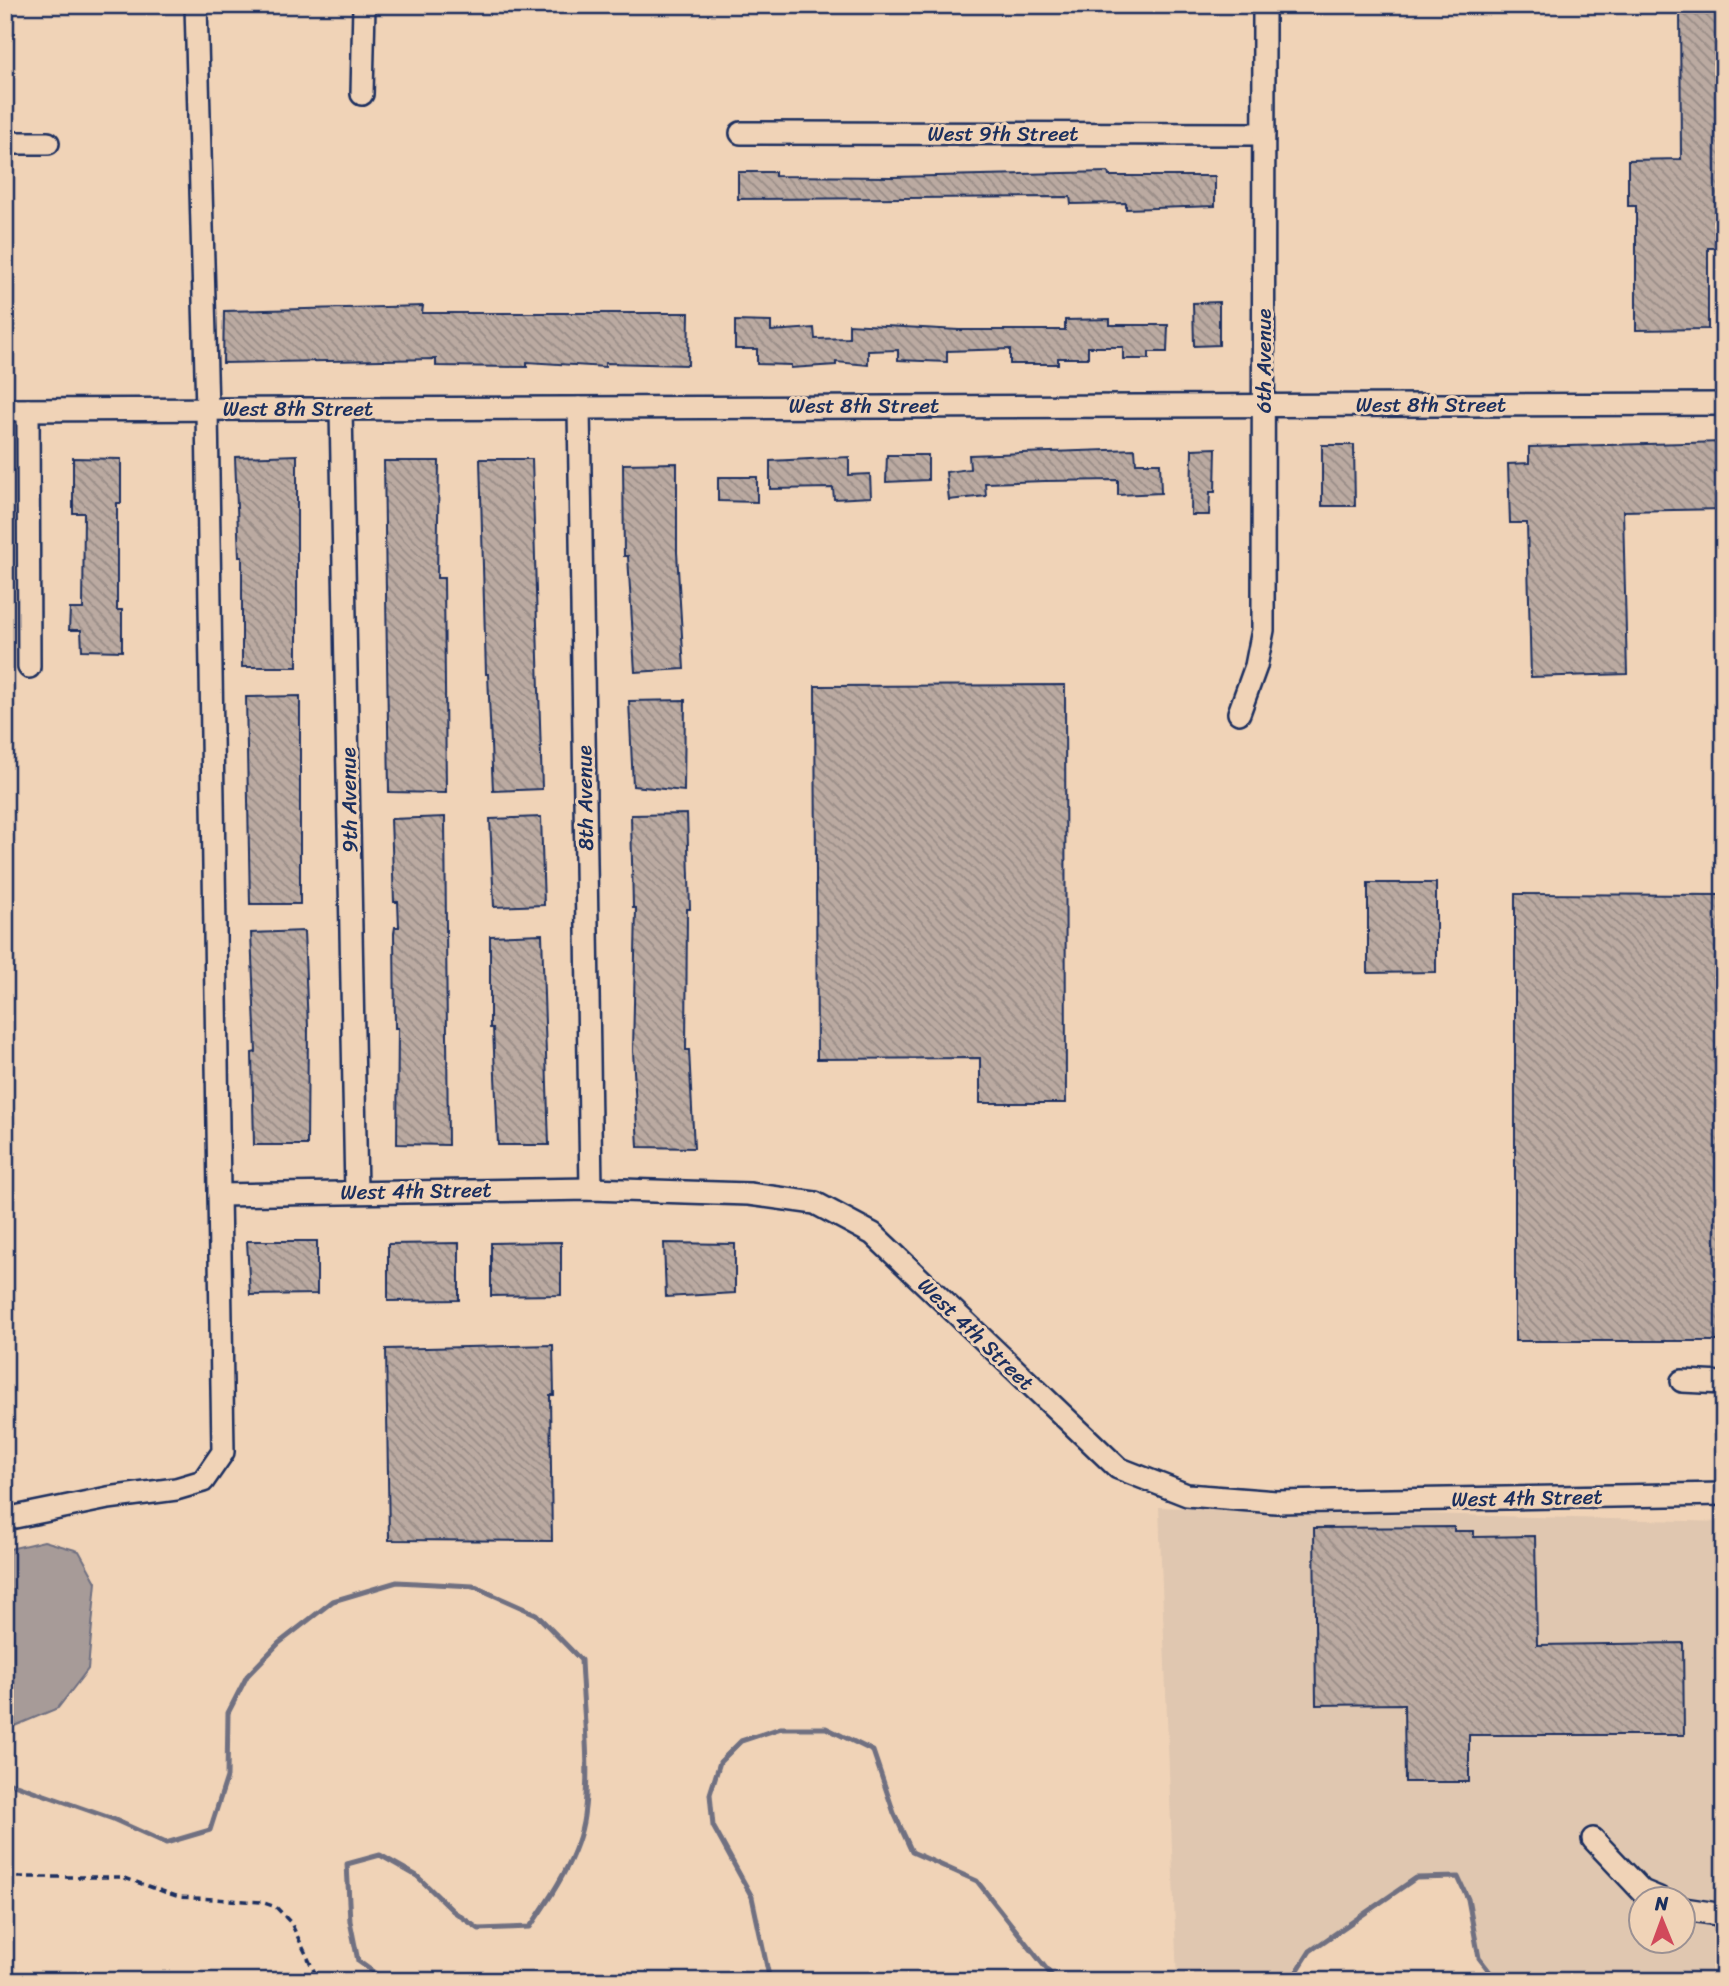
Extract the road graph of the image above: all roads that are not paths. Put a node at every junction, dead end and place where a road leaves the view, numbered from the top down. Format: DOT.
graph roads {
  1 [pos="196,5"];
  2 [pos="364,5"];
  3 [pos="1264,5"];
  4 [pos="362,94"];
  5 [pos="741,133"];
  6 [pos="1264,134"];
  7 [pos="5,143"];
  8 [pos="48,143"];
  9 [pos="1724,404"];
  10 [pos="1264,405"];
  11 [pos="579,408"];
  12 [pos="341,409"];
  13 [pos="5,410"];
  14 [pos="27,410"];
  15 [pos="207,410"];
  16 [pos="29,667"];
  17 [pos="1239,713"];
  18 [pos="591,1189"];
  19 [pos="356,1192"];
  20 [pos="219,1195"];
  21 [pos="1682,1381"];
  22 [pos="1724,1383"];
  23 [pos="1724,1494"];
  24 [pos="5,1519"];
  25 [pos="1593,1839"];
  26 [pos="1635,1884"];
  27 [pos="1698,1911"];
  28 [pos="1724,1915"];
  1 -- 15 [label="street"];
  2 -- 4 [label="street"];
  3 -- 6 [label="street, 6th Avenue"];
  5 -- 6 [label="street, West 9th Street"];
  6 -- 10 [label="street, 6th Avenue"];
  7 -- 8 [label="street"];
  9 -- 10 [label="street, West 8th Street"];
  10 -- 11 [label="street, West 8th Street"];
  10 -- 17 [label="street, 6th Avenue"];
  11 -- 12 [label="street, West 8th Street"];
  11 -- 18 [label="street, 8th Avenue"];
  12 -- 15 [label="street, West 8th Street"];
  12 -- 19 [label="street, 9th Avenue"];
  13 -- 14 [label="street, West 8th Street"];
  14 -- 15 [label="street, West 8th Street"];
  14 -- 16 [label="street"];
  15 -- 20 [label="street"];
  18 -- 19 [label="street, West 4th Street"];
  18 -- 23 [label="street, West 4th Street"];
  19 -- 20 [label="street, West 4th Street"];
  20 -- 24 [label="street"];
  21 -- 22 [label="street"];
  25 -- 26 [label="street"];
  27 -- 28 [label="street"];
}
